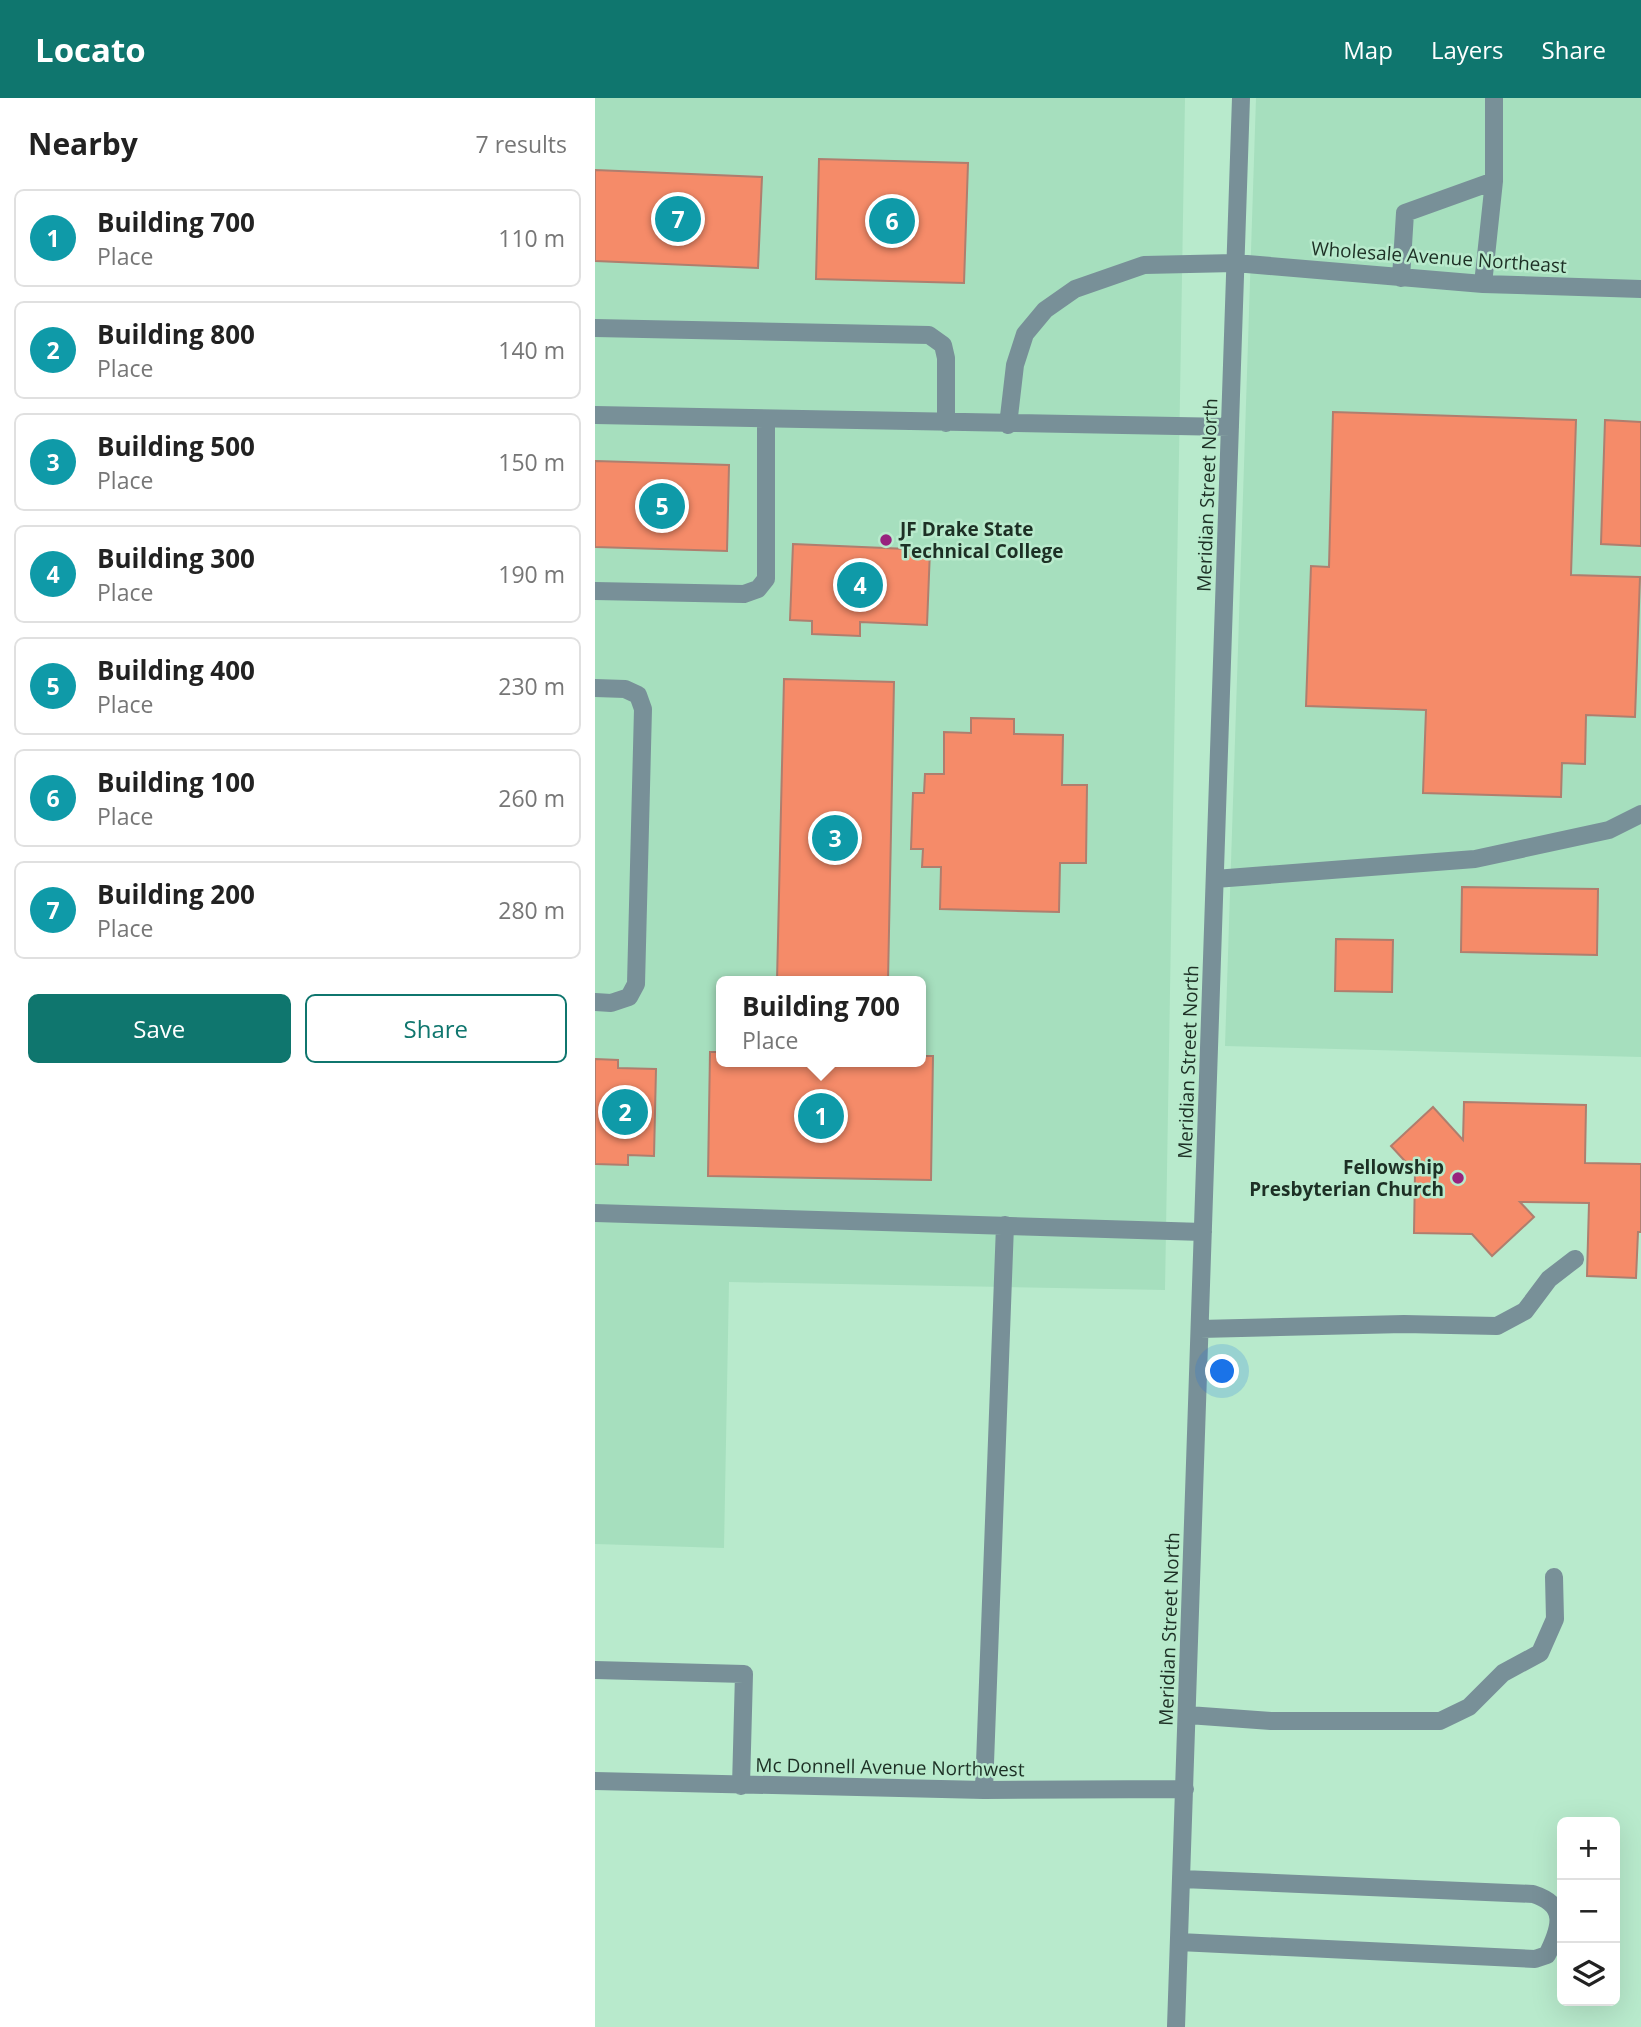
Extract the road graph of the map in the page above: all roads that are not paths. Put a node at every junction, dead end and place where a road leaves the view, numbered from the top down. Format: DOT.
graph roads {
  1 [pos="1241,98"];
  2 [pos="1494,98"];
  3 [pos="1494,181"];
  4 [pos="1235,263"];
  5 [pos="1401,278"];
  6 [pos="1483,284"];
  7 [pos="1641,289"];
  8 [pos="595,328"];
  9 [pos="595,415"];
  10 [pos="766,419"];
  11 [pos="946,424"];
  12 [pos="1008,425"];
  13 [pos="1230,427"];
  14 [pos="595,591"];
  15 [pos="595,688"];
  16 [pos="1641,814"];
  17 [pos="1215,879"];
  18 [pos="595,1002"];
  19 [pos="595,1213"];
  20 [pos="1005,1225"];
  21 [pos="1203,1232"];
  22 [pos="1575,1259"];
  23 [pos="1200,1329"];
  24 [pos="1554,1577"];
  25 [pos="595,1670"];
  26 [pos="1188,1715"];
  27 [pos="595,1781"];
  28 [pos="741,1786"];
  29 [pos="1185,1789"];
  30 [pos="983,1790"];
  31 [pos="1182,1879"];
  32 [pos="1179,1942"];
  33 [pos="1177,2027"];
  1 -- 4 [label="street, Meridian Street North"];
  2 -- 3 [label="street"];
  3 -- 5 [label="street"];
  3 -- 6 [label="street"];
  4 -- 5 [label="street, Wholesale Avenue Northeast"];
  4 -- 12 [label="street, Wholesale Avenue Northeast"];
  4 -- 13 [label="street, Meridian Street North"];
  5 -- 6 [label="street, Wholesale Avenue Northeast"];
  6 -- 7 [label="street, Wholesale Avenue Northeast"];
  8 -- 11 [label="street"];
  9 -- 10 [label="street"];
  10 -- 11 [label="street"];
  10 -- 14 [label="street"];
  11 -- 12 [label="street"];
  12 -- 13 [label="street"];
  13 -- 17 [label="street, Meridian Street North"];
  15 -- 18 [label="street"];
  16 -- 17 [label="street"];
  17 -- 21 [label="street, Meridian Street North"];
  19 -- 20 [label="street"];
  20 -- 21 [label="street"];
  20 -- 30 [label="street"];
  21 -- 23 [label="street, Meridian Street North"];
  22 -- 23 [label="street"];
  23 -- 26 [label="street, Meridian Street North"];
  24 -- 26 [label="street"];
  25 -- 28 [label="street"];
  26 -- 29 [label="street, Meridian Street North"];
  27 -- 28 [label="street, Mc Donnell Avenue Northwest"];
  28 -- 30 [label="street, Mc Donnell Avenue Northwest"];
  29 -- 30 [label="street, Mc Donnell Avenue Northwest"];
  29 -- 31 [label="street, Meridian Street North"];
  31 -- 32 [label="street, Meridian Street North"];
  31 -- 32 [label="street"];
  32 -- 33 [label="street, Meridian Street North"];
}
